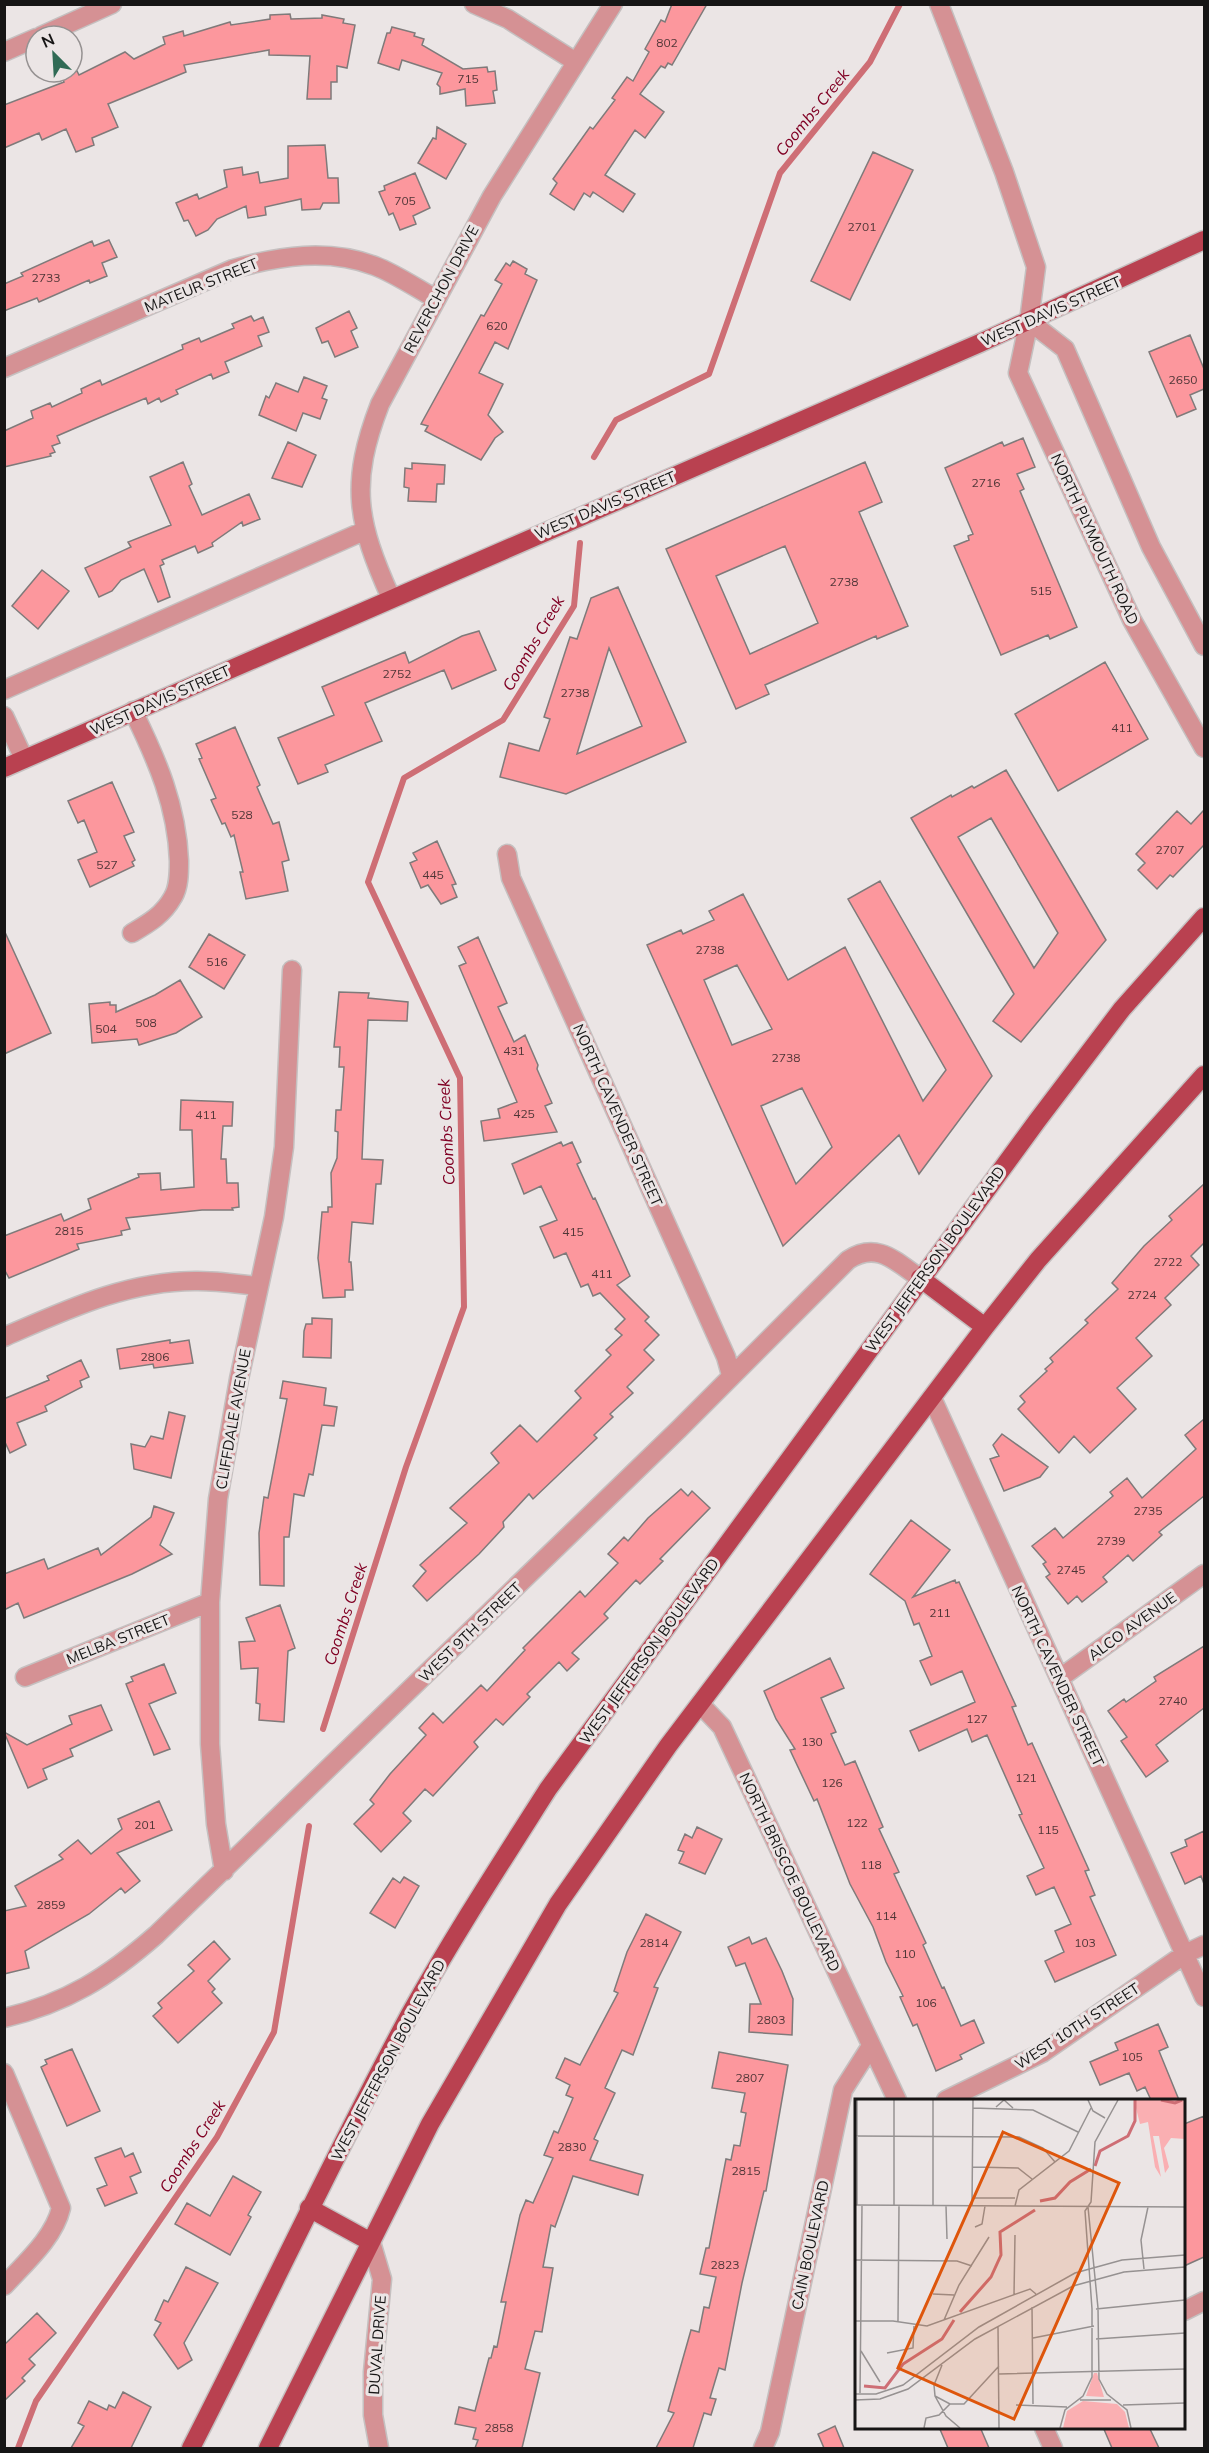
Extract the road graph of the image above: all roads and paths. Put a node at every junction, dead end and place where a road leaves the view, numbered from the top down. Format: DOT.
graph roads {
  1 [pos="112,4"];
  2 [pos="474,4"];
  3 [pos="613,4"];
  4 [pos="939,4"];
  5 [pos="68,24"];
  6 [pos="24,43"];
  7 [pos="4,52"];
  8 [pos="576,62"];
  9 [pos="1204,240"];
  10 [pos="436,299"];
  11 [pos="1029,321"];
  12 [pos="4,368"];
  13 [pos="364,531"];
  14 [pos="391,598"];
  15 [pos="1204,646"];
  16 [pos="4,690"];
  17 [pos="133,711"];
  18 [pos="4,716"];
  19 [pos="1204,748"];
  20 [pos="24,759"];
  21 [pos="4,768"];
  22 [pos="507,854"];
  23 [pos="1204,917"];
  24 [pos="132,933"];
  25 [pos="292,970"];
  26 [pos="1204,1075"];
  27 [pos="920,1278"];
  28 [pos="258,1286"];
  29 [pos="985,1328"];
  30 [pos="4,1337"];
  31 [pos="731,1375"];
  32 [pos="932,1398"];
  33 [pos="1204,1574"];
  34 [pos="210,1602"];
  35 [pos="25,1677"];
  36 [pos="1060,1678"];
  37 [pos="700,1704"];
  38 [pos="224,1870"];
  39 [pos="1204,1945"];
  40 [pos="1185,1954"];
  41 [pos="1204,1997"];
  42 [pos="4,2018"];
  43 [pos="871,2046"];
  44 [pos="4,2073"];
  45 [pos="897,2099"];
  46 [pos="948,2099"];
  47 [pos="309,2208"];
  48 [pos="371,2242"];
  49 [pos="4,2286"];
  50 [pos="1204,2301"];
  51 [pos="1185,2311"];
  52 [pos="1045,2429"];
  53 [pos="191,2448"];
  54 [pos="268,2448"];
  55 [pos="379,2448"];
  56 [pos="763,2448"];
  57 [pos="1053,2448"];
  1 -- 5 [label="street"];
  2 -- 8 [label="street"];
  3 -- 8 [label="street, REVERCHON DRIVE"];
  4 -- 11 [label="street, NORTH PLYMOUTH ROAD"];
  6 -- 7 [label="street"];
  8 -- 10 [label="street, REVERCHON DRIVE"];
  9 -- 11 [label="main road, WEST DAVIS STREET"];
  10 -- 12 [label="street, MATEUR STREET"];
  10 -- 13 [label="street, REVERCHON DRIVE"];
  11 -- 14 [label="main road, WEST DAVIS STREET"];
  11 -- 15 [label="street"];
  11 -- 19 [label="street, NORTH PLYMOUTH ROAD"];
  13 -- 14 [label="street, REVERCHON DRIVE"];
  13 -- 16 [label="street"];
  14 -- 17 [label="main road, WEST DAVIS STREET"];
  17 -- 20 [label="main road, WEST DAVIS STREET"];
  17 -- 24 [label="street"];
  18 -- 20 [label="street"];
  20 -- 21 [label="main road, WEST DAVIS STREET"];
  22 -- 31 [label="street, NORTH CAVENDER STREET"];
  23 -- 27 [label="main road, WEST JEFFERSON BOULEVARD"];
  25 -- 28 [label="street, CLIFFDALE AVENUE"];
  26 -- 29 [label="main road"];
  27 -- 29 [label="main road"];
  27 -- 31 [label="street, WEST 9TH STREET"];
  27 -- 47 [label="main road, WEST JEFFERSON BOULEVARD"];
  28 -- 30 [label="street"];
  28 -- 34 [label="street, CLIFFDALE AVENUE"];
  29 -- 32 [label="main road"];
  31 -- 38 [label="street, WEST 9TH STREET"];
  32 -- 36 [label="street, NORTH CAVENDER STREET"];
  32 -- 37 [label="main road"];
  33 -- 36 [label="street, ALCO AVENUE"];
  34 -- 35 [label="street, MELBA STREET"];
  34 -- 38 [label="street, CLIFFDALE AVENUE"];
  36 -- 40 [label="street, NORTH CAVENDER STREET"];
  37 -- 43 [label="street, NORTH BRISCOE BOULEVARD"];
  37 -- 48 [label="main road"];
  38 -- 42 [label="street, WEST 9TH STREET"];
  39 -- 40 [label="street, WEST 10TH STREET"];
  40 -- 41 [label="street, NORTH CAVENDER STREET"];
  40 -- 46 [label="street, WEST 10TH STREET"];
  43 -- 45 [label="street, NORTH BRISCOE BOULEVARD"];
  43 -- 56 [label="street, CAIN BOULEVARD"];
  44 -- 49 [label="street"];
  47 -- 48 [label="main road"];
  47 -- 53 [label="main road, WEST JEFFERSON BOULEVARD"];
  48 -- 54 [label="main road"];
  48 -- 55 [label="street, DUVAL DRIVE"];
  50 -- 51 [label="street"];
  52 -- 57 [label="street"];
}
